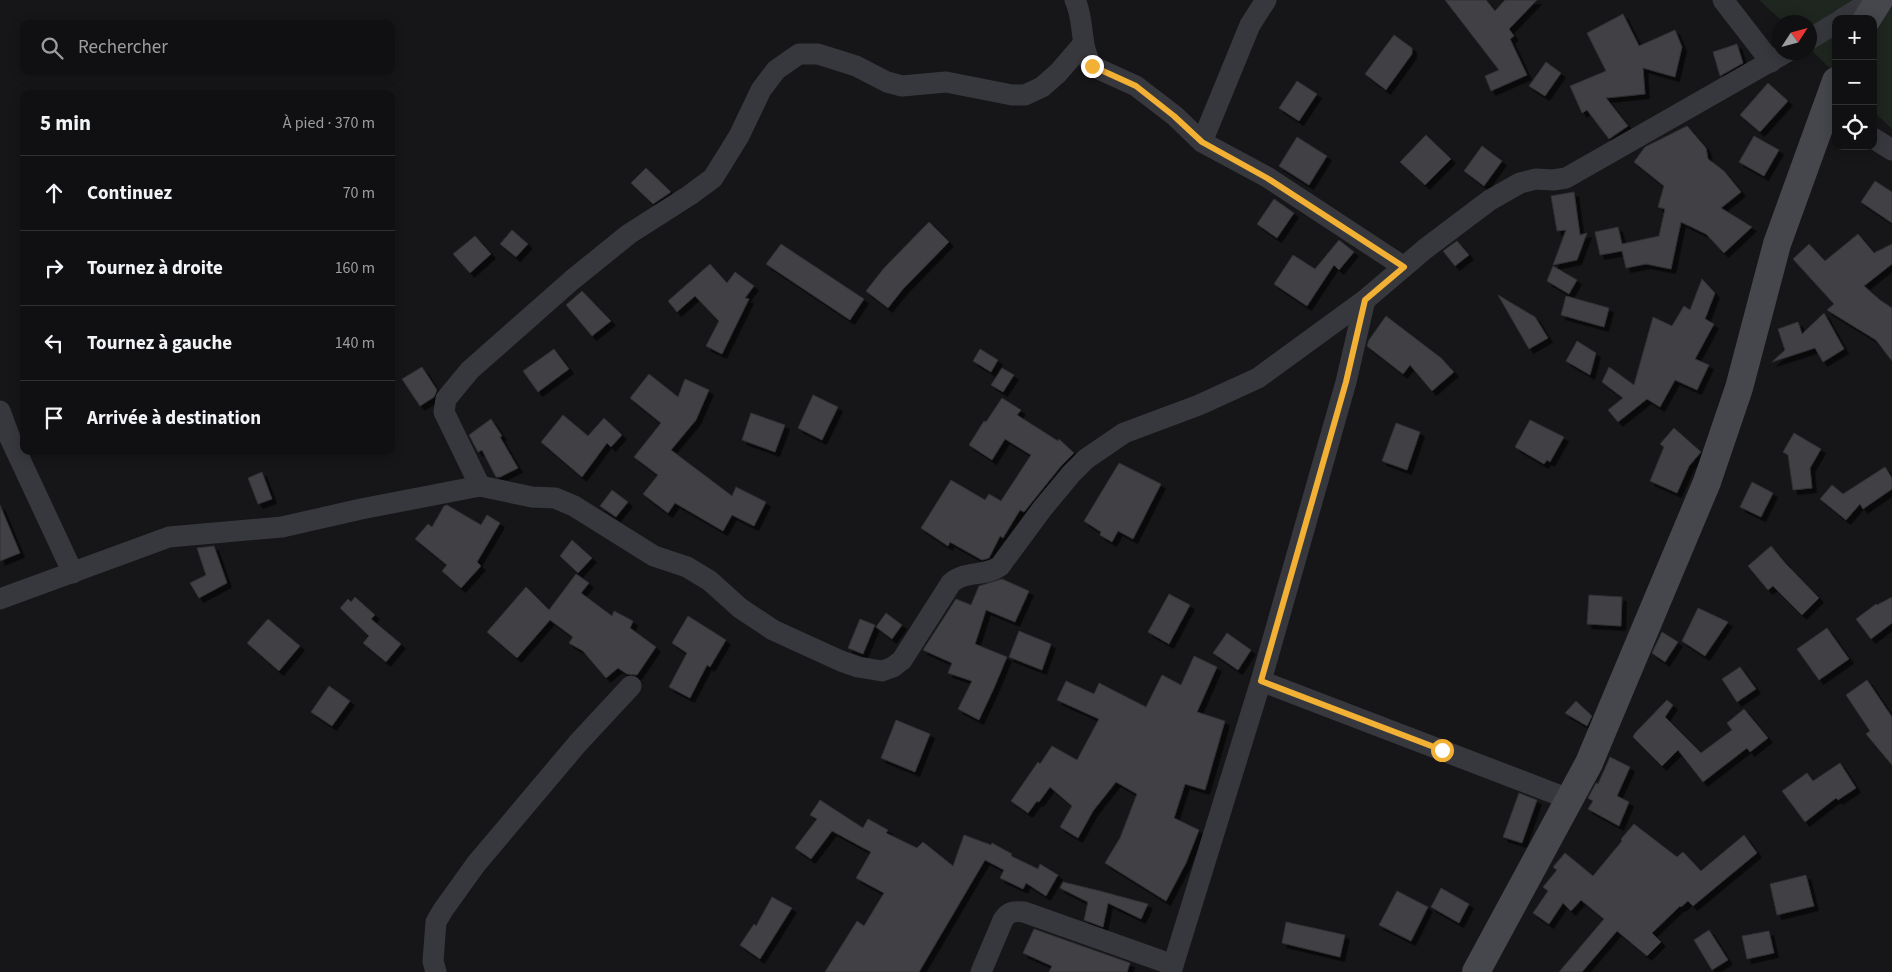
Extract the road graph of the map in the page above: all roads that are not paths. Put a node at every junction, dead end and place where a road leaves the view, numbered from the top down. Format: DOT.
graph roads {
  1 [pos="1075,0"];
  2 [pos="1266,0"];
  3 [pos="1723,0"];
  4 [pos="1873,0"];
  5 [pos="1879,0"];
  6 [pos="1849,15"];
  7 [pos="1870,15"];
  8 [pos="1832,24"];
  9 [pos="1817,34"];
  10 [pos="1083,44"];
  11 [pos="1772,50"];
  12 [pos="1774,60"];
  13 [pos="1830,112"];
  14 [pos="1877,141"];
  15 [pos="1202,142"];
  16 [pos="1892,150"];
  17 [pos="1404,267"];
  18 [pos="1365,300"];
  19 [pos="0,411"];
  20 [pos="480,486"];
  21 [pos="73,573"];
  22 [pos="0,599"];
  23 [pos="1261,681"];
  24 [pos="631,686"];
  25 [pos="1569,799"];
  26 [pos="1172,968"];
  27 [pos="1480,970"];
  28 [pos="436,972"];
  29 [pos="981,972"];
  1 -- 10 [label="street"];
  2 -- 15 [label="street"];
  3 -- 11 [label="street"];
  4 -- 6 [label="street"];
  5 -- 7 [label="street"];
  8 -- 9 [label="street"];
  10 -- 15 [label="street"];
  10 -- 20 [label="street"];
  12 -- 17 [label="street"];
  13 -- 25 [label="street"];
  14 -- 16 [label="street"];
  15 -- 17 [label="street"];
  17 -- 18 [label="street"];
  18 -- 20 [label="street"];
  18 -- 23 [label="street"];
  19 -- 21 [label="street"];
  20 -- 21 [label="street"];
  21 -- 22 [label="street"];
  23 -- 25 [label="street"];
  23 -- 26 [label="street"];
  24 -- 28 [label="street"];
  25 -- 27 [label="street"];
  26 -- 29 [label="street"];
}
